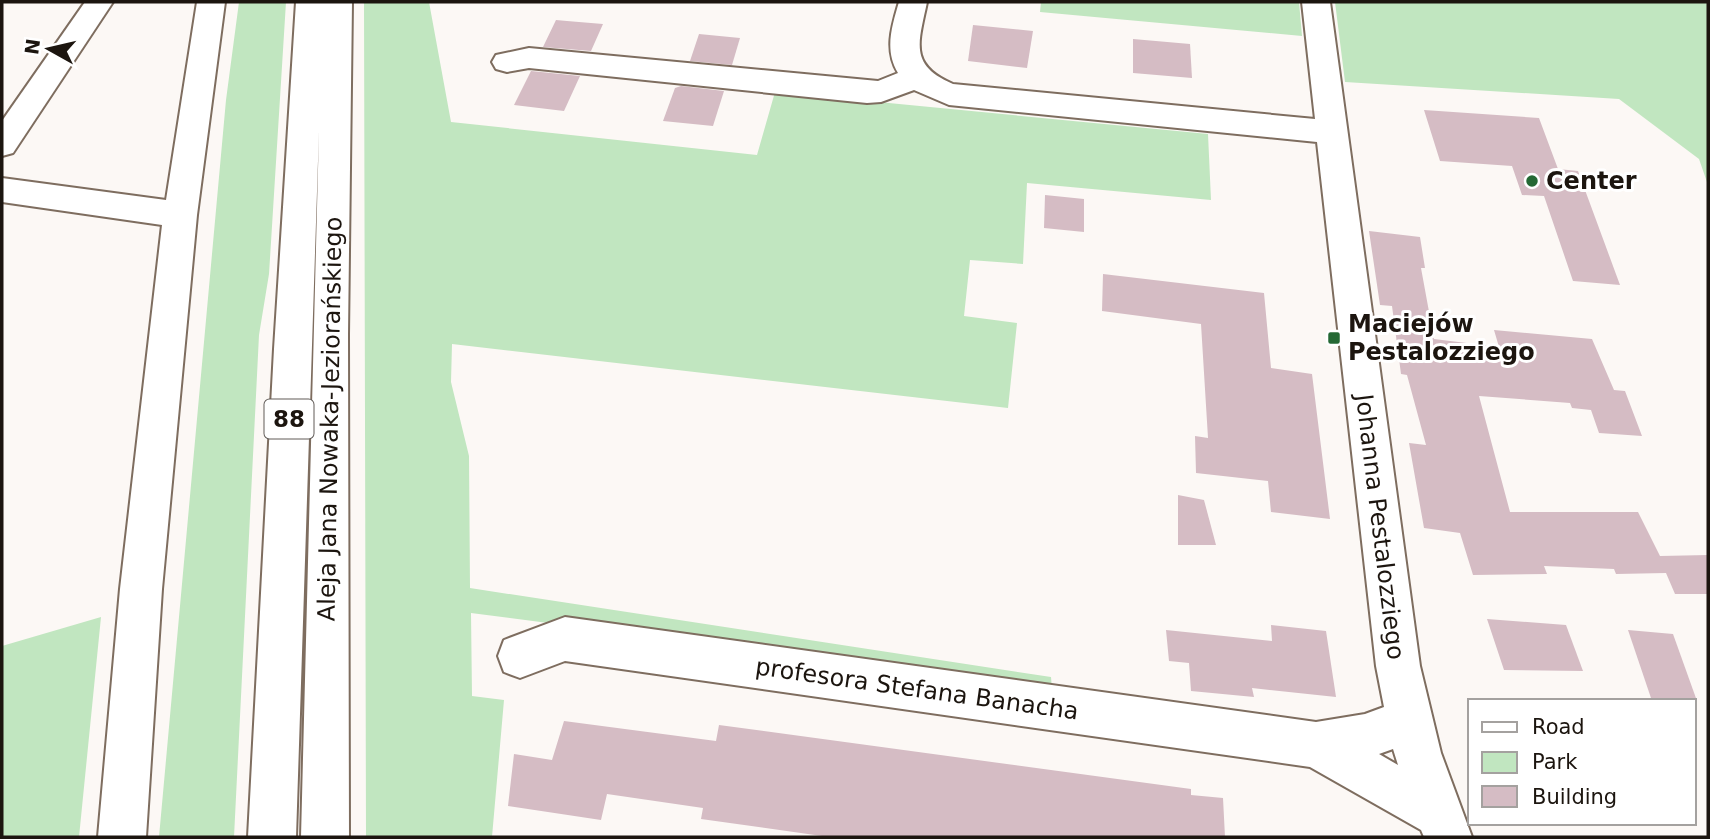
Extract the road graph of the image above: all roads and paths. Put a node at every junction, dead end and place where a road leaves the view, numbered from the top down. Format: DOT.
graph roads {
  1 [pos="99,2"];
  2 [pos="211,2"];
  3 [pos="310,2"];
  4 [pos="338,2"];
  5 [pos="913,2"];
  6 [pos="1315,2"];
  7 [pos="507,62"];
  8 [pos="916,77"];
  9 [pos="1331,132"];
  10 [pos="2,145"];
  11 [pos="2,190"];
  12 [pos="180,215"];
  13 [pos="520,656"];
  14 [pos="1408,720"];
  15 [pos="1316,745"];
  16 [pos="1443,825"];
  17 [pos="122,837"];
  18 [pos="272,837"];
  19 [pos="326,837"];
  1 -- 10 [label="street"];
  2 -- 12 [label="street"];
  3 -- 18 [label="street, Aleja Jana Nowaka-Jeziorańskiego / 88"];
  4 -- 19 [label="street, Aleja Jana Nowaka-Jeziorańskiego / 88"];
  5 -- 8 [label="street"];
  6 -- 9 [label="street, Johanna Pestalozziego"];
  7 -- 8 [label="street"];
  8 -- 9 [label="street"];
  9 -- 14 [label="street, Johanna Pestalozziego"];
  11 -- 12 [label="street"];
  12 -- 17 [label="street"];
  13 -- 15 [label="street, profesora Stefana Banacha"];
  14 -- 15 [label="street, profesora Stefana Banacha"];
  14 -- 16 [label="street, Johanna Pestalozziego"];
  15 -- 16 [label="street, profesora Stefana Banacha"];
}
